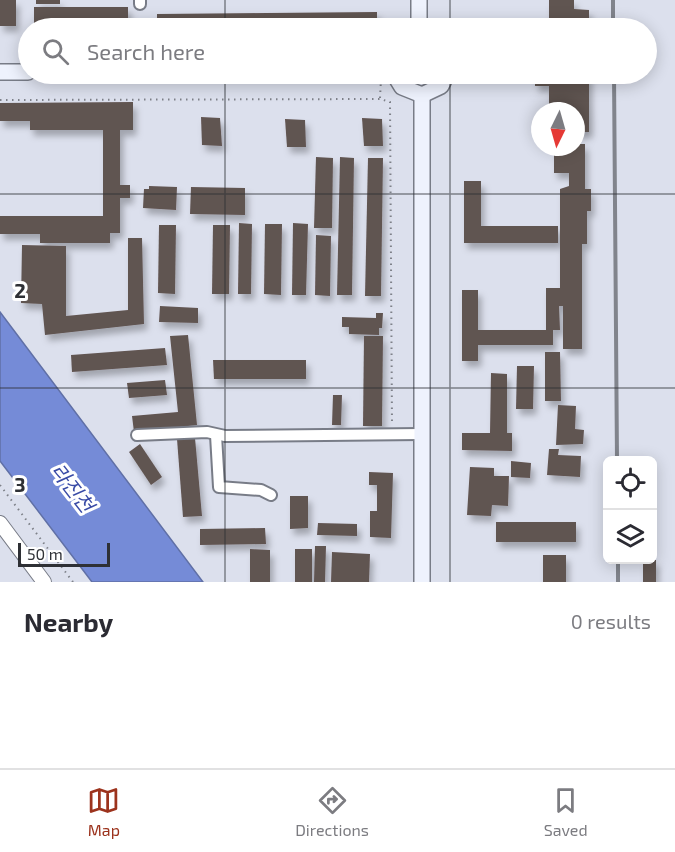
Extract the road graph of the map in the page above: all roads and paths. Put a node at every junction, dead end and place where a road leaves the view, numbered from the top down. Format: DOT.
graph roads {
  1 [pos="419,0"];
  2 [pos="419,18"];
  3 [pos="0,72"];
  4 [pos="18,72"];
  5 [pos="381,84"];
  6 [pos="400,84"];
  7 [pos="442,84"];
  8 [pos="422,95"];
  9 [pos="380,99"];
  10 [pos="0,100"];
  11 [pos="392,434"];
  12 [pos="421,434"];
  13 [pos="136,435"];
  14 [pos="216,435"];
  15 [pos="0,485"];
  16 [pos="271,495"];
  17 [pos="0,523"];
  18 [pos="44,582"];
  19 [pos="73,582"];
  20 [pos="422,582"];
  1 -- 2 [label="main road"];
  3 -- 4 [label="main road"];
  5 -- 9 [label="path"];
  6 -- 8 [label="main road"];
  7 -- 8 [label="main road"];
  8 -- 12 [label="main road"];
  9 -- 10 [label="path"];
  9 -- 11 [label="path"];
  11 -- 12 [label="street"];
  11 -- 14 [label="street"];
  12 -- 20 [label="main road"];
  13 -- 14 [label="street"];
  14 -- 16 [label="street"];
  15 -- 19 [label="path"];
  17 -- 18 [label="street"];
}
